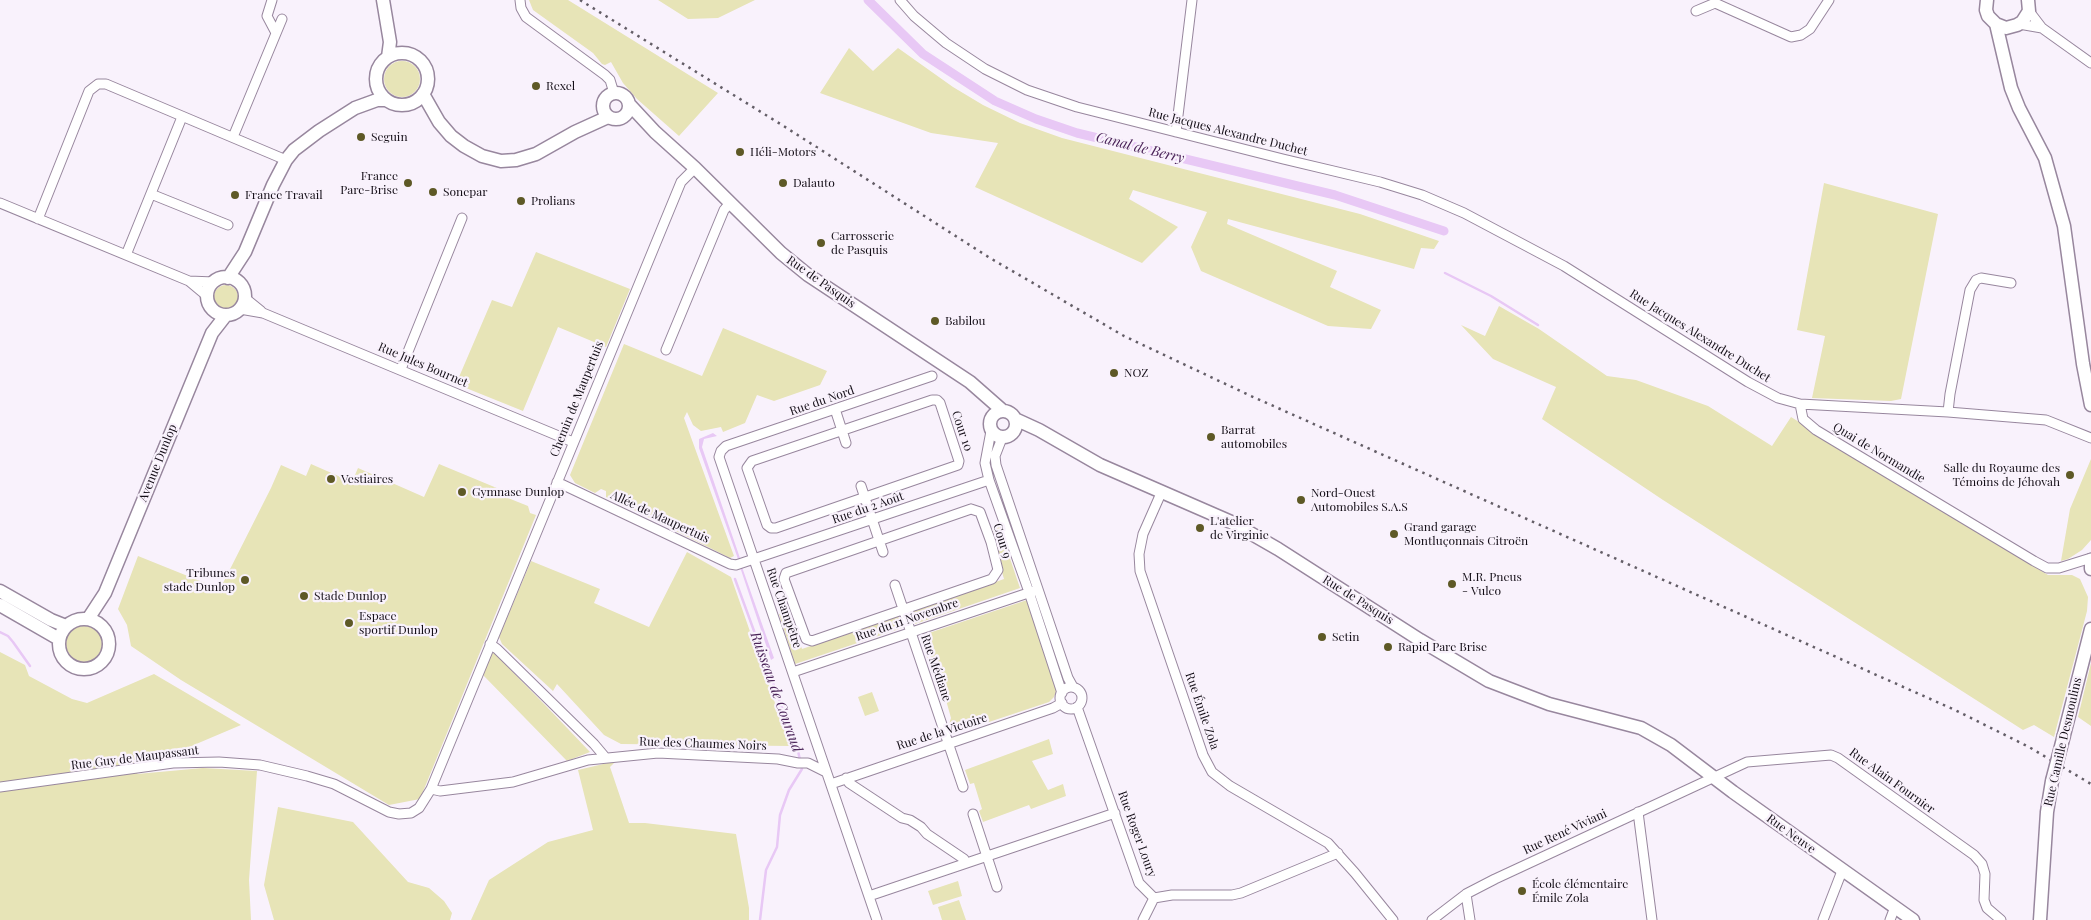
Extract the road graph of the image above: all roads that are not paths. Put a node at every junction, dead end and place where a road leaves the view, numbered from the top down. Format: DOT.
graph roads {
  1 [pos="272,0"];
  2 [pos="383,0"];
  3 [pos="520,0"];
  4 [pos="900,0"];
  5 [pos="1192,0"];
  6 [pos="1829,0"];
  7 [pos="1986,0"];
  8 [pos="2028,5"];
  9 [pos="1696,11"];
  10 [pos="282,19"];
  11 [pos="388,22"];
  12 [pos="1996,24"];
  13 [pos="2015,26"];
  14 [pos="2042,28"];
  15 [pos="276,33"];
  16 [pos="406,54"];
  17 [pos="388,57"];
  18 [pos="2091,63"];
  19 [pos="2006,66"];
  20 [pos="376,80"];
  21 [pos="614,93"];
  22 [pos="423,94"];
  23 [pos="386,100"];
  24 [pos="409,104"];
  25 [pos="629,104"];
  26 [pos="355,108"];
  27 [pos="606,113"];
  28 [pos="182,117"];
  29 [pos="623,118"];
  30 [pos="439,122"];
  31 [pos="655,132"];
  32 [pos="1176,132"];
  33 [pos="233,137"];
  34 [pos="286,160"];
  35 [pos="695,168"];
  36 [pos="151,194"];
  37 [pos="0,203"];
  38 [pos="730,203"];
  39 [pos="462,218"];
  40 [pos="38,219"];
  41 [pos="228,226"];
  42 [pos="126,254"];
  43 [pos="234,280"];
  44 [pos="189,281"];
  45 [pos="214,282"];
  46 [pos="2012,284"];
  47 [pos="207,296"];
  48 [pos="243,303"];
  49 [pos="212,309"];
  50 [pos="226,315"];
  51 [pos="212,333"];
  52 [pos="666,350"];
  53 [pos="401,368"];
  54 [pos="932,376"];
  55 [pos="1800,404"];
  56 [pos="2091,405"];
  57 [pos="835,409"];
  58 [pos="1948,412"];
  59 [pos="997,414"];
  60 [pos="1015,419"];
  61 [pos="842,430"];
  62 [pos="991,431"];
  63 [pos="1008,435"];
  64 [pos="1051,437"];
  65 [pos="2091,438"];
  66 [pos="573,442"];
  67 [pos="846,442"];
  68 [pos="721,451"];
  69 [pos="989,480"];
  70 [pos="557,482"];
  71 [pos="861,486"];
  72 [pos="1162,491"];
  73 [pos="865,497"];
  74 [pos="872,520"];
  75 [pos="879,540"];
  76 [pos="883,552"];
  77 [pos="2091,559"];
  78 [pos="755,560"];
  79 [pos="2074,565"];
  80 [pos="2091,570"];
  81 [pos="895,585"];
  82 [pos="0,591"];
  83 [pos="1033,591"];
  84 [pos="105,593"];
  85 [pos="0,605"];
  86 [pos="903,609"];
  87 [pos="88,619"];
  88 [pos="66,626"];
  89 [pos="101,626"];
  90 [pos="2091,629"];
  91 [pos="911,632"];
  92 [pos="59,639"];
  93 [pos="490,644"];
  94 [pos="793,672"];
  95 [pos="1073,687"];
  96 [pos="1062,693"];
  97 [pos="1062,703"];
  98 [pos="1077,707"];
  99 [pos="948,744"];
  100 [pos="1671,745"];
  101 [pos="605,757"];
  102 [pos="826,772"];
  103 [pos="1713,777"];
  104 [pos="846,778"];
  105 [pos="831,784"];
  106 [pos="0,787"];
  107 [pos="963,787"];
  108 [pos="431,789"];
  109 [pos="1638,812"];
  110 [pos="1115,813"];
  111 [pos="973,814"];
  112 [pos="1338,853"];
  113 [pos="987,856"];
  114 [pos="966,863"];
  115 [pos="1842,871"];
  116 [pos="996,886"];
  117 [pos="1466,894"];
  118 [pos="869,896"];
  119 [pos="1154,898"];
  120 [pos="1895,907"];
  121 [pos="2040,919"];
  122 [pos="877,920"];
  123 [pos="1143,920"];
  124 [pos="1392,920"];
  125 [pos="1432,920"];
  126 [pos="1470,920"];
  127 [pos="1652,920"];
  128 [pos="1823,920"];
  129 [pos="1890,920"];
  130 [pos="1913,920"];
  131 [pos="2001,920"];
  1 -- 15 [label="street"];
  2 -- 11 [label="main road"];
  3 -- 21 [label="street"];
  4 -- 32 [label="street, Rue Jacques Alexandre Duchet"];
  5 -- 32 [label="street"];
  6 -- 9 [label="street"];
  7 -- 12 [label="main road"];
  8 -- 13 [label="main road"];
  8 -- 14 [label="street"];
  10 -- 15 [label="street"];
  11 -- 16 [label="main road"];
  11 -- 17 [label="main road"];
  12 -- 13 [label="main road"];
  12 -- 19 [label="main road"];
  13 -- 14 [label="street"];
  13 -- 19 [label="main road"];
  14 -- 18 [label="street"];
  15 -- 33 [label="street"];
  16 -- 17 [label="main road"];
  16 -- 22 [label="main road"];
  17 -- 20 [label="main road"];
  19 -- 56 [label="main road"];
  20 -- 23 [label="main road"];
  20 -- 26 [label="main road"];
  21 -- 25 [label="main road"];
  21 -- 27 [label="main road"];
  22 -- 24 [label="main road"];
  22 -- 30 [label="main road"];
  23 -- 24 [label="main road"];
  23 -- 26 [label="main road"];
  24 -- 30 [label="main road"];
  25 -- 29 [label="main road"];
  25 -- 31 [label="main road, Rue de Pasquis"];
  26 -- 34 [label="main road"];
  27 -- 29 [label="main road"];
  27 -- 30 [label="main road"];
  28 -- 33 [label="street"];
  28 -- 36 [label="street"];
  28 -- 40 [label="street"];
  29 -- 31 [label="main road, Rue de Pasquis"];
  31 -- 35 [label="main road, Rue de Pasquis"];
  32 -- 55 [label="street, Rue Jacques Alexandre Duchet"];
  33 -- 34 [label="street"];
  34 -- 43 [label="main road"];
  35 -- 38 [label="main road, Rue de Pasquis"];
  35 -- 66 [label="street, Chemin de Maupertuis"];
  36 -- 41 [label="street"];
  36 -- 42 [label="street"];
  37 -- 40 [label="street"];
  38 -- 52 [label="street"];
  38 -- 59 [label="main road, Rue de Pasquis"];
  39 -- 53 [label="street"];
  40 -- 42 [label="street"];
  42 -- 44 [label="street"];
  43 -- 45 [label="main road"];
  43 -- 48 [label="main road"];
  44 -- 45 [label="street"];
  44 -- 47 [label="street"];
  45 -- 47 [label="main road"];
  46 -- 58 [label="street"];
  47 -- 49 [label="main road"];
  48 -- 50 [label="main road"];
  48 -- 53 [label="street, Rue Jules Bournet"];
  49 -- 50 [label="main road"];
  49 -- 51 [label="main road, Avenue Dunlop"];
  50 -- 51 [label="main road, Avenue Dunlop"];
  51 -- 84 [label="main road, Avenue Dunlop"];
  53 -- 66 [label="street, Rue Jules Bournet"];
  54 -- 57 [label="street, Rue du Nord"];
  55 -- 58 [label="street, Rue Jacques Alexandre Duchet"];
  55 -- 79 [label="street, Quai de Normandie"];
  57 -- 61 [label="street"];
  57 -- 68 [label="street, Rue du Nord"];
  58 -- 65 [label="street, Rue Jacques Alexandre Duchet"];
  59 -- 60 [label="main road"];
  59 -- 62 [label="main road"];
  60 -- 63 [label="main road"];
  60 -- 64 [label="main road, Rue de Pasquis"];
  61 -- 67 [label="street"];
  61 -- 73 [label="street, Cour 10"];
  61 -- 73 [label="street, Cour 10"];
  62 -- 63 [label="main road"];
  62 -- 69 [label="street, Rue Roger Loury"];
  63 -- 64 [label="main road, Rue de Pasquis"];
  63 -- 83 [label="street, Rue Roger Loury"];
  64 -- 72 [label="main road, Rue de Pasquis"];
  66 -- 70 [label="street, Chemin de Maupertuis"];
  68 -- 78 [label="street, Rue Champêtre"];
  69 -- 74 [label="street, Rue du 2 Août"];
  69 -- 83 [label="street, Rue Roger Loury"];
  70 -- 78 [label="street, Allée de Maupertuis"];
  70 -- 93 [label="street, Chemin de Maupertuis"];
  71 -- 73 [label="street"];
  72 -- 100 [label="main road, Rue de Pasquis"];
  72 -- 112 [label="street, Rue Émile Zola"];
  73 -- 74 [label="street"];
  74 -- 75 [label="street"];
  74 -- 78 [label="street, Rue du 2 Août"];
  75 -- 76 [label="street"];
  75 -- 86 [label="street, Cour 9"];
  75 -- 86 [label="street, Cour 9"];
  77 -- 79 [label="street, Quai de Normandie"];
  77 -- 80 [label="main road"];
  78 -- 94 [label="street, Rue Champêtre"];
  79 -- 80 [label="street"];
  81 -- 86 [label="street, Rue Médiane"];
  82 -- 88 [label="main road"];
  83 -- 91 [label="street, Rue du 11 Novembre"];
  83 -- 95 [label="street, Rue Roger Loury"];
  83 -- 96 [label="street, Rue Roger Loury"];
  84 -- 87 [label="main road, Avenue Dunlop"];
  84 -- 89 [label="main road, Avenue Dunlop"];
  85 -- 92 [label="main road"];
  86 -- 91 [label="street, Rue Médiane"];
  87 -- 88 [label="main road"];
  87 -- 89 [label="main road"];
  88 -- 92 [label="main road"];
  89 -- 92 [label="main road"];
  90 -- 121 [label="main road, Rue Camille Desmoulins, bridge"];
  91 -- 94 [label="street, Rue du 11 Novembre"];
  91 -- 99 [label="street, Rue Médiane"];
  93 -- 101 [label="street"];
  93 -- 108 [label="street, Rue Guy de Maupassant"];
  94 -- 102 [label="street, Rue Champêtre"];
  95 -- 96 [label="street"];
  95 -- 98 [label="street, Rue Roger Loury"];
  96 -- 97 [label="street, Rue Roger Loury"];
  97 -- 98 [label="street"];
  97 -- 99 [label="street, Rue de la Victoire"];
  98 -- 110 [label="street, Rue Roger Loury"];
  99 -- 104 [label="street, Rue de la Victoire"];
  99 -- 107 [label="street, Rue Médiane"];
  100 -- 103 [label="main road, Rue Neuve"];
  101 -- 102 [label="street, Rue des Chaumes Noirs"];
  101 -- 108 [label="street, Rue des Chaumes Noirs"];
  102 -- 105 [label="street, Rue Champêtre"];
  103 -- 109 [label="street, Rue René Viviani"];
  103 -- 115 [label="main road, Rue Neuve"];
  103 -- 131 [label="street, Rue Alain Fournier"];
  104 -- 105 [label="street, Rue de la Victoire"];
  104 -- 114 [label="street"];
  105 -- 118 [label="street, Rue Champêtre"];
  106 -- 108 [label="street, Rue Guy de Maupassant"];
  109 -- 117 [label="street, Rue René Viviani"];
  109 -- 127 [label="street"];
  110 -- 113 [label="street"];
  110 -- 119 [label="street, Rue Roger Loury"];
  111 -- 113 [label="street"];
  112 -- 119 [label="street"];
  112 -- 124 [label="street, Rue Émile Zola"];
  113 -- 114 [label="street"];
  113 -- 116 [label="street"];
  114 -- 118 [label="street"];
  115 -- 120 [label="main road, Rue Neuve"];
  115 -- 128 [label="street"];
  117 -- 125 [label="street, Rue René Viviani"];
  117 -- 126 [label="street"];
  118 -- 122 [label="street, Rue Champêtre"];
  119 -- 123 [label="street"];
  120 -- 129 [label="street"];
  120 -- 130 [label="main road, Rue Neuve"];
}
